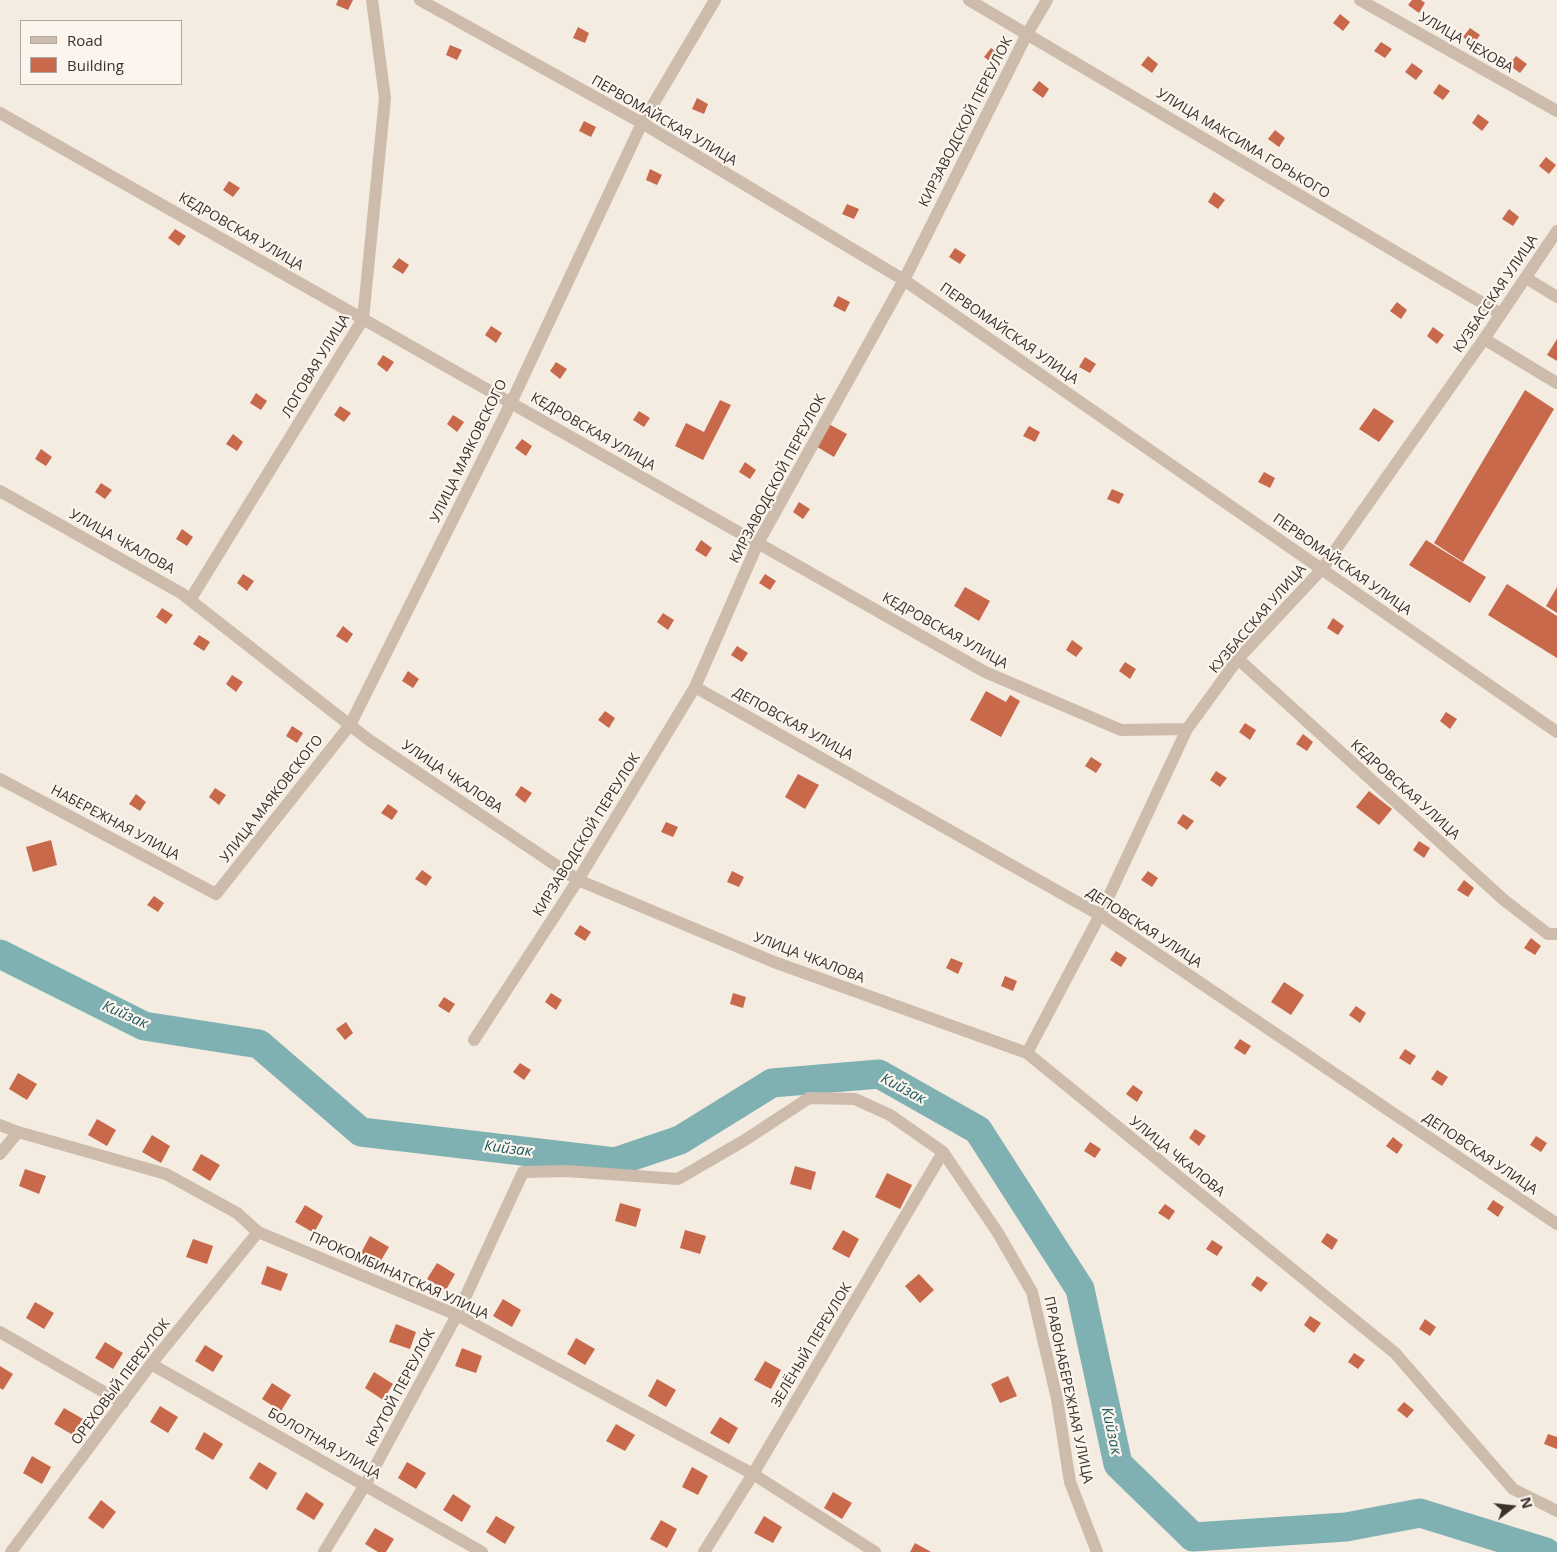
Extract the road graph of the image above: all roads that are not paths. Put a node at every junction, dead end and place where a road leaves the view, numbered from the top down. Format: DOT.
graph roads {
  1 [pos="372,0"];
  2 [pos="420,0"];
  3 [pos="715,0"];
  4 [pos="968,0"];
  5 [pos="1047,0"];
  6 [pos="1360,0"];
  7 [pos="1027,34"];
  8 [pos="1557,112"];
  9 [pos="0,113"];
  10 [pos="642,123"];
  11 [pos="1557,231"];
  12 [pos="1526,278"];
  13 [pos="904,280"];
  14 [pos="1557,297"];
  15 [pos="1501,314"];
  16 [pos="363,319"];
  17 [pos="1484,339"];
  18 [pos="1557,383"];
  19 [pos="511,403"];
  20 [pos="0,491"];
  21 [pos="758,543"];
  22 [pos="1322,569"];
  23 [pos="190,600"];
  24 [pos="1238,660"];
  25 [pos="695,686"];
  26 [pos="350,724"];
  27 [pos="1187,729"];
  28 [pos="1557,732"];
  29 [pos="0,779"];
  30 [pos="578,880"];
  31 [pos="216,894"];
  32 [pos="1100,915"];
  33 [pos="1557,934"];
  34 [pos="474,1040"];
  35 [pos="1027,1053"];
  36 [pos="0,1125"];
  37 [pos="18,1132"];
  38 [pos="943,1152"];
  39 [pos="0,1154"];
  40 [pos="1557,1224"];
  41 [pos="258,1232"];
  42 [pos="457,1315"];
  43 [pos="0,1332"];
  44 [pos="151,1364"];
  45 [pos="123,1403"];
  46 [pos="753,1474"];
  47 [pos="365,1484"];
  48 [pos="1557,1511"];
  49 [pos="11,1552"];
  50 [pos="324,1552"];
  51 [pos="482,1552"];
  52 [pos="704,1552"];
  53 [pos="875,1552"];
  54 [pos="1098,1552"];
  1 -- 16 [label="street, ЛОГОВАЯ УЛИЦА"];
  2 -- 10 [label="street, ПЕРВОМАЙСКАЯ УЛИЦА"];
  3 -- 10 [label="street, УЛИЦА МАЯКОВСКОГО"];
  4 -- 7 [label="street, УЛИЦА МАКСИМА ГОРЬКОГО"];
  5 -- 7 [label="street, КИРЗАВОДСКОЙ ПЕРЕУЛОК"];
  6 -- 8 [label="street, УЛИЦА ЧЕХОВА"];
  7 -- 13 [label="street, КИРЗАВОДСКОЙ ПЕРЕУЛОК"];
  7 -- 15 [label="street, УЛИЦА МАКСИМА ГОРЬКОГО"];
  9 -- 16 [label="street, КЕДРОВСКАЯ УЛИЦА"];
  10 -- 13 [label="street, ПЕРВОМАЙСКАЯ УЛИЦА"];
  10 -- 19 [label="street, УЛИЦА МАЯКОВСКОГО"];
  11 -- 12 [label="street, КУЗБАССКАЯ УЛИЦА"];
  12 -- 14 [label="street"];
  12 -- 15 [label="street, КУЗБАССКАЯ УЛИЦА"];
  13 -- 21 [label="street, КИРЗАВОДСКОЙ ПЕРЕУЛОК"];
  13 -- 22 [label="street, ПЕРВОМАЙСКАЯ УЛИЦА"];
  15 -- 17 [label="street, КУЗБАССКАЯ УЛИЦА"];
  16 -- 19 [label="street, КЕДРОВСКАЯ УЛИЦА"];
  16 -- 23 [label="street, ЛОГОВАЯ УЛИЦА"];
  17 -- 18 [label="street"];
  17 -- 22 [label="street, КУЗБАССКАЯ УЛИЦА"];
  19 -- 21 [label="street, КЕДРОВСКАЯ УЛИЦА"];
  19 -- 26 [label="street, УЛИЦА МАЯКОВСКОГО"];
  20 -- 23 [label="street, УЛИЦА ЧКАЛОВА"];
  21 -- 25 [label="street, КИРЗАВОДСКОЙ ПЕРЕУЛОК"];
  21 -- 27 [label="street, КЕДРОВСКАЯ УЛИЦА"];
  22 -- 24 [label="street, КУЗБАССКАЯ УЛИЦА"];
  22 -- 28 [label="street, ПЕРВОМАЙСКАЯ УЛИЦА"];
  23 -- 26 [label="street, УЛИЦА ЧКАЛОВА"];
  24 -- 27 [label="street, КУЗБАССКАЯ УЛИЦА"];
  24 -- 33 [label="street, КЕДРОВСКАЯ УЛИЦА"];
  25 -- 30 [label="street, КИРЗАВОДСКОЙ ПЕРЕУЛОК"];
  25 -- 32 [label="street, ДЕПОВСКАЯ УЛИЦА"];
  26 -- 30 [label="street, УЛИЦА ЧКАЛОВА"];
  26 -- 31 [label="street, УЛИЦА МАЯКОВСКОГО"];
  27 -- 32 [label="street, КУЗБАССКАЯ УЛИЦА"];
  29 -- 31 [label="street, НАБЕРЕЖНАЯ УЛИЦА"];
  30 -- 34 [label="street, КИРЗАВОДСКОЙ ПЕРЕУЛОК"];
  30 -- 35 [label="street, УЛИЦА ЧКАЛОВА"];
  32 -- 35 [label="street, КУЗБАССКАЯ УЛИЦА"];
  32 -- 40 [label="street, ДЕПОВСКАЯ УЛИЦА"];
  35 -- 48 [label="street, УЛИЦА ЧКАЛОВА"];
  36 -- 37 [label="street, ПРОКОМБИНАТСКАЯ УЛИЦА"];
  37 -- 39 [label="street"];
  37 -- 41 [label="street, ПРОКОМБИНАТСКАЯ УЛИЦА"];
  38 -- 42 [label="street, ПРАВОНАБЕРЕЖНАЯ УЛИЦА"];
  38 -- 46 [label="street, ЗЕЛЁНЫЙ ПЕРЕУЛОК"];
  38 -- 54 [label="street, ПРАВОНАБЕРЕЖНАЯ УЛИЦА"];
  41 -- 42 [label="street, ПРОКОМБИНАТСКАЯ УЛИЦА"];
  41 -- 44 [label="street, ОРЕХОВЫЙ ПЕРЕУЛОК"];
  42 -- 46 [label="street, ПРОКОМБИНАТСКАЯ УЛИЦА"];
  42 -- 47 [label="street, КРУТОЙ ПЕРЕУЛОК"];
  43 -- 45 [label="street"];
  44 -- 45 [label="street, ОРЕХОВЫЙ ПЕРЕУЛОК"];
  44 -- 47 [label="street, БОЛОТНАЯ УЛИЦА"];
  45 -- 49 [label="street, ОРЕХОВЫЙ ПЕРЕУЛОК"];
  46 -- 52 [label="street, ЗЕЛЁНЫЙ ПЕРЕУЛОК"];
  46 -- 53 [label="street, ПРОКОМБИНАТСКАЯ УЛИЦА"];
  47 -- 50 [label="street, КРУТОЙ ПЕРЕУЛОК"];
  47 -- 51 [label="street, БОЛОТНАЯ УЛИЦА"];
}
